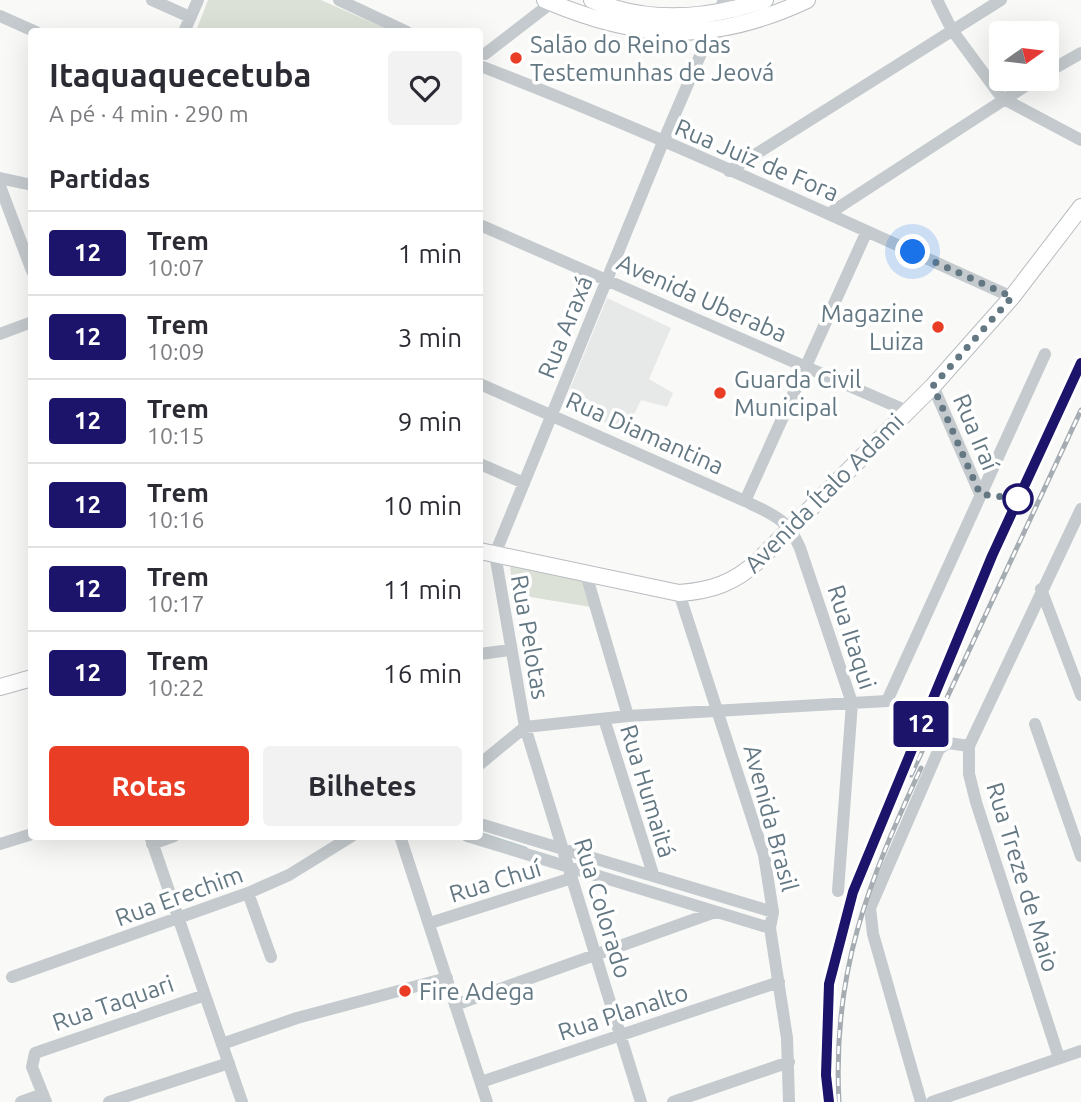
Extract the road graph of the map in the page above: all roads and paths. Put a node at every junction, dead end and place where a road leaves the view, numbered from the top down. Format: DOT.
graph roads {
  1 [pos="152,0"];
  2 [pos="198,0"];
  3 [pos="339,0"];
  4 [pos="592,0"];
  5 [pos="765,0"];
  6 [pos="807,0"];
  7 [pos="937,0"];
  8 [pos="1001,0"];
  9 [pos="550,1"];
  10 [pos="722,7"];
  11 [pos="0,16"];
  12 [pos="190,17"];
  13 [pos="28,28"];
  14 [pos="186,28"];
  15 [pos="398,28"];
  16 [pos="712,30"];
  17 [pos="953,30"];
  18 [pos="1081,53"];
  19 [pos="483,59"];
  20 [pos="483,60"];
  21 [pos="1059,66"];
  22 [pos="1015,91"];
  23 [pos="1002,98"];
  24 [pos="1081,140"];
  25 [pos="663,142"];
  26 [pos="729,171"];
  27 [pos="0,178"];
  28 [pos="28,179"];
  29 [pos="0,186"];
  30 [pos="1081,207"];
  31 [pos="830,213"];
  32 [pos="5,215"];
  33 [pos="483,226"];
  34 [pos="867,231"];
  35 [pos="28,263"];
  36 [pos="607,279"];
  37 [pos="1012,297"];
  38 [pos="28,323"];
  39 [pos="0,334"];
  40 [pos="1045,354"];
  41 [pos="805,366"];
  42 [pos="483,385"];
  43 [pos="933,386"];
  44 [pos="907,411"];
  45 [pos="553,415"];
  46 [pos="483,465"];
  47 [pos="524,483"];
  48 [pos="980,494"];
  49 [pos="745,501"];
  50 [pos="1081,509"];
  51 [pos="789,527"];
  52 [pos="487,552"];
  53 [pos="585,571"];
  54 [pos="1041,589"];
  55 [pos="679,593"];
  56 [pos="510,650"];
  57 [pos="483,654"];
  58 [pos="28,679"];
  59 [pos="0,687"];
  60 [pos="1081,695"];
  61 [pos="852,702"];
  62 [pos="719,711"];
  63 [pos="628,716"];
  64 [pos="604,719"];
  65 [pos="1035,723"];
  66 [pos="525,727"];
  67 [pos="969,746"];
  68 [pos="483,762"];
  69 [pos="483,825"];
  70 [pos="28,835"];
  71 [pos="151,840"];
  72 [pos="345,840"];
  73 [pos="401,840"];
  74 [pos="479,840"];
  75 [pos="0,845"];
  76 [pos="563,848"];
  77 [pos="1081,856"];
  78 [pos="569,869"];
  79 [pos="653,874"];
  80 [pos="838,891"];
  81 [pos="248,893"];
  82 [pos="715,912"];
  83 [pos="774,912"];
  84 [pos="179,920"];
  85 [pos="430,923"];
  86 [pos="769,928"];
  87 [pos="595,956"];
  88 [pos="271,957"];
  89 [pos="12,977"];
  90 [pos="447,978"];
  91 [pos="779,982"];
  92 [pos="205,995"];
  93 [pos="456,1005"];
  94 [pos="620,1034"];
  95 [pos="222,1044"];
  96 [pos="1081,1051"];
  97 [pos="1059,1058"];
  98 [pos="789,1062"];
  99 [pos="229,1063"];
  100 [pos="481,1082"];
  101 [pos="44,1098"];
  102 [pos="21,1102"];
  103 [pos="109,1102"];
  104 [pos="242,1102"];
  105 [pos="487,1102"];
  106 [pos="641,1102"];
  107 [pos="673,1102"];
  108 [pos="789,1102"];
  109 [pos="921,1102"];
  110 [pos="932,1102"];
  1 -- 12 [label="street"];
  2 -- 12 [label="street"];
  3 -- 15 [label="street"];
  4 -- 10 [label="main road"];
  5 -- 10 [label="main road"];
  6 -- 16 [label="main road"];
  7 -- 17 [label="street"];
  8 -- 17 [label="street"];
  9 -- 16 [label="main road"];
  9 -- 19 [label="street"];
  10 -- 16 [label="street, Rua Araxá"];
  11 -- 13 [label="street"];
  12 -- 14 [label="street"];
  16 -- 25 [label="street, Rua Araxá"];
  17 -- 23 [label="street"];
  17 -- 26 [label="street"];
  18 -- 21 [label="street"];
  20 -- 25 [label="street, Rua Juiz de Fora"];
  22 -- 23 [label="street"];
  23 -- 24 [label="street"];
  23 -- 31 [label="street"];
  25 -- 26 [label="street, Rua Juiz de Fora"];
  25 -- 36 [label="street, Rua Araxá"];
  26 -- 31 [label="street, Rua Juiz de Fora"];
  27 -- 28 [label="street"];
  29 -- 32 [label="street"];
  30 -- 37 [label="main road, Avenida Ítalo Adami"];
  31 -- 34 [label="street, Rua Juiz de Fora"];
  32 -- 35 [label="street"];
  33 -- 36 [label="street, Avenida Uberaba"];
  34 -- 37 [label="street, Rua Juiz de Fora"];
  34 -- 41 [label="street"];
  36 -- 41 [label="street, Avenida Uberaba"];
  36 -- 45 [label="street, Rua Araxá"];
  37 -- 43 [label="main road, Avenida Ítalo Adami"];
  38 -- 39 [label="street"];
  40 -- 48 [label="street"];
  41 -- 44 [label="street, Avenida Uberaba"];
  41 -- 49 [label="street"];
  42 -- 45 [label="street, Rua Diamantina"];
  43 -- 44 [label="main road, Avenida Ítalo Adami"];
  43 -- 48 [label="street, Rua Iraí"];
  44 -- 51 [label="main road, Avenida Ítalo Adami"];
  45 -- 47 [label="street, Rua Araxá"];
  45 -- 49 [label="street, Rua Diamantina"];
  46 -- 47 [label="street"];
  47 -- 52 [label="street, Rua Araxá"];
  48 -- 61 [label="street"];
  49 -- 51 [label="street, Rua Diamantina"];
  50 -- 54 [label="street"];
  51 -- 55 [label="main road, Avenida Ítalo Adami"];
  51 -- 61 [label="street, Rua Itaqui"];
  52 -- 53 [label="main road, Avenida Ítalo Adami"];
  52 -- 56 [label="street, Rua Pelotas"];
  53 -- 55 [label="main road, Avenida Ítalo Adami"];
  53 -- 63 [label="street"];
  54 -- 60 [label="street"];
  54 -- 67 [label="street"];
  55 -- 62 [label="street, Avenida Brasil"];
  56 -- 57 [label="street"];
  56 -- 66 [label="street, Rua Pelotas"];
  58 -- 59 [label="main road"];
  61 -- 62 [label="street"];
  61 -- 80 [label="street, Rua Itaqui"];
  62 -- 63 [label="street"];
  62 -- 83 [label="street, Avenida Brasil"];
  63 -- 64 [label="street"];
  64 -- 66 [label="street"];
  64 -- 79 [label="street, Rua Humaitá"];
  65 -- 77 [label="street"];
  66 -- 68 [label="street"];
  66 -- 76 [label="street, Rua Colorado"];
  67 -- 97 [label="street, Rua Treze de Maio"];
  67 -- 109 [label="street"];
  69 -- 76 [label="street"];
  70 -- 75 [label="street"];
  71 -- 84 [label="street"];
  72 -- 81 [label="street, Rua Erechim"];
  73 -- 85 [label="street"];
  74 -- 78 [label="street"];
  76 -- 78 [label="street, Rua Colorado"];
  76 -- 79 [label="street"];
  78 -- 82 [label="street"];
  78 -- 85 [label="street, Rua Chuí"];
  78 -- 87 [label="street, Rua Colorado"];
  79 -- 83 [label="street"];
  81 -- 84 [label="street, Rua Erechim"];
  81 -- 88 [label="street"];
  82 -- 86 [label="street"];
  82 -- 87 [label="street"];
  83 -- 86 [label="street, Avenida Brasil"];
  84 -- 89 [label="street, Rua Erechim"];
  84 -- 92 [label="street"];
  85 -- 90 [label="street"];
  86 -- 91 [label="street, Avenida Brasil"];
  87 -- 93 [label="street"];
  87 -- 94 [label="street, Rua Colorado"];
  90 -- 93 [label="street"];
  90 -- 95 [label="street"];
  91 -- 94 [label="street, Rua Planalto"];
  91 -- 98 [label="street, Avenida Brasil"];
  92 -- 95 [label="street"];
  92 -- 101 [label="street, Rua Taquari"];
  93 -- 100 [label="street"];
  94 -- 100 [label="street, Rua Planalto"];
  94 -- 106 [label="street, Rua Colorado"];
  95 -- 99 [label="street"];
  96 -- 97 [label="street"];
  97 -- 110 [label="street"];
  98 -- 107 [label="street"];
  98 -- 108 [label="street, Avenida Brasil"];
  99 -- 103 [label="street"];
  99 -- 104 [label="street"];
  100 -- 105 [label="street"];
  101 -- 102 [label="street"];
}
